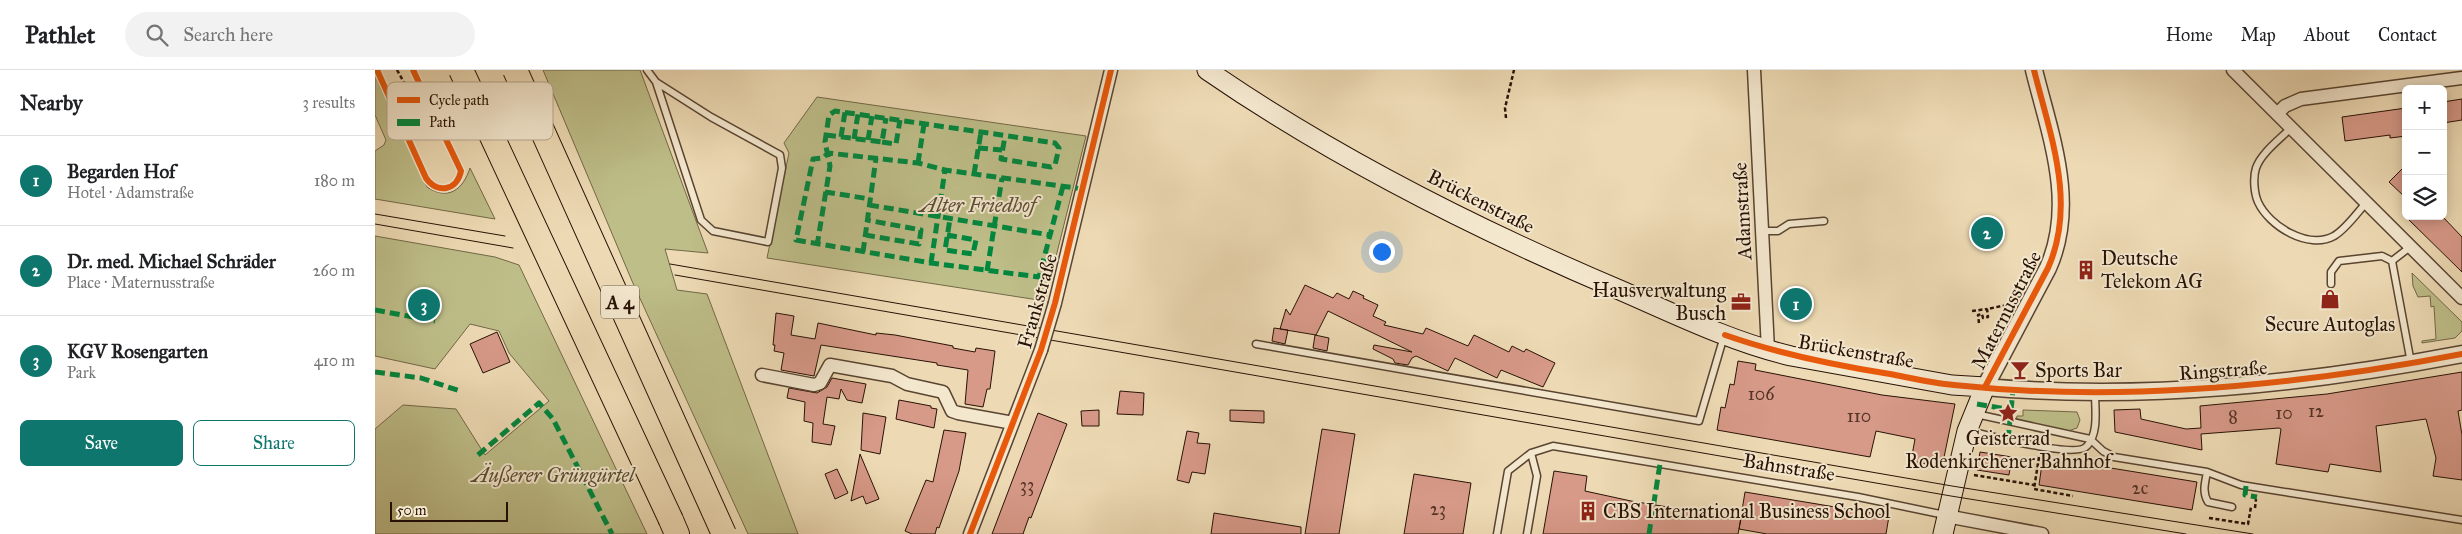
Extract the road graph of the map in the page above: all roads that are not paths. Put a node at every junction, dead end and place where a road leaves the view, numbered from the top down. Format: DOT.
graph roads {
  1 [pos="461,70"];
  2 [pos="515,70"];
  3 [pos="647,70"];
  4 [pos="1111,70"];
  5 [pos="1207,70"];
  6 [pos="1754,70"];
  7 [pos="2034,70"];
  8 [pos="2233,70"];
  9 [pos="2462,78"];
  10 [pos="467,82"];
  11 [pos="520,82"];
  12 [pos="656,82"];
  13 [pos="2277,114"];
  14 [pos="2291,128"];
  15 [pos="494,140"];
  16 [pos="547,140"];
  17 [pos="2366,203"];
  18 [pos="1824,221"];
  19 [pos="1762,231"];
  20 [pos="2410,246"];
  21 [pos="2392,261"];
  22 [pos="2331,284"];
  23 [pos="2462,298"];
  24 [pos="1725,335"];
  25 [pos="1256,344"];
  26 [pos="1768,350"];
  27 [pos="2462,354"];
  28 [pos="2411,364"];
  29 [pos="762,375"];
  30 [pos="1985,387"];
  31 [pos="2095,392"];
  32 [pos="1974,413"];
  33 [pos="1013,423"];
  34 [pos="1967,431"];
  35 [pos="2090,439"];
  36 [pos="1531,453"];
  37 [pos="2207,472"];
  38 [pos="2232,507"];
  39 [pos="2462,520"];
  40 [pos="1945,525"];
  41 [pos="674,527"];
  42 [pos="724,534"];
  43 [pos="970,534"];
  44 [pos="1497,534"];
  45 [pos="1527,534"];
  46 [pos="2042,534"];
  1 -- 10 [label="highway, A 4, bridge"];
  2 -- 11 [label="highway, A 4, bridge"];
  3 -- 12 [label="lane"];
  4 -- 33 [label="street, Frankstraße, bridge"];
  5 -- 24 [label="main road, Brückenstraße"];
  6 -- 19 [label="street, Adamstraße"];
  7 -- 30 [label="street, Maternusstraße"];
  8 -- 13 [label="street"];
  9 -- 13 [label="street"];
  12 -- 12 [label="lane"];
  13 -- 14 [label="street"];
  14 -- 17 [label="street"];
  14 -- 17 [label="lane"];
  15 -- 41 [label="highway, A 4, bridge"];
  16 -- 42 [label="highway, A 4, bridge"];
  17 -- 20 [label="street"];
  18 -- 19 [label="lane"];
  19 -- 26 [label="street, Adamstraße"];
  20 -- 21 [label="lane"];
  20 -- 23 [label="street"];
  21 -- 22 [label="lane"];
  21 -- 28 [label="lane"];
  24 -- 25 [label="lane"];
  24 -- 26 [label="main road, Brückenstraße"];
  26 -- 30 [label="main road, Brückenstraße"];
  27 -- 28 [label="street, Ringstraße"];
  28 -- 31 [label="street, Ringstraße"];
  29 -- 33 [label="street"];
  30 -- 31 [label="street, Ringstraße"];
  30 -- 32 [label="main road, Maternusstraße"];
  31 -- 35 [label="lane"];
  32 -- 34 [label="main road, Maternusstraße"];
  32 -- 35 [label="lane"];
  33 -- 43 [label="street, Frankstraße"];
  34 -- 35 [label="lane"];
  34 -- 40 [label="main road, Maternusstraße"];
  35 -- 37 [label="lane"];
  36 -- 40 [label="lane, Bahnstraße"];
  36 -- 44 [label="lane"];
  36 -- 45 [label="lane"];
  37 -- 38 [label="lane"];
  37 -- 39 [label="lane"];
  40 -- 46 [label="street, Bahnstraße"];
}
